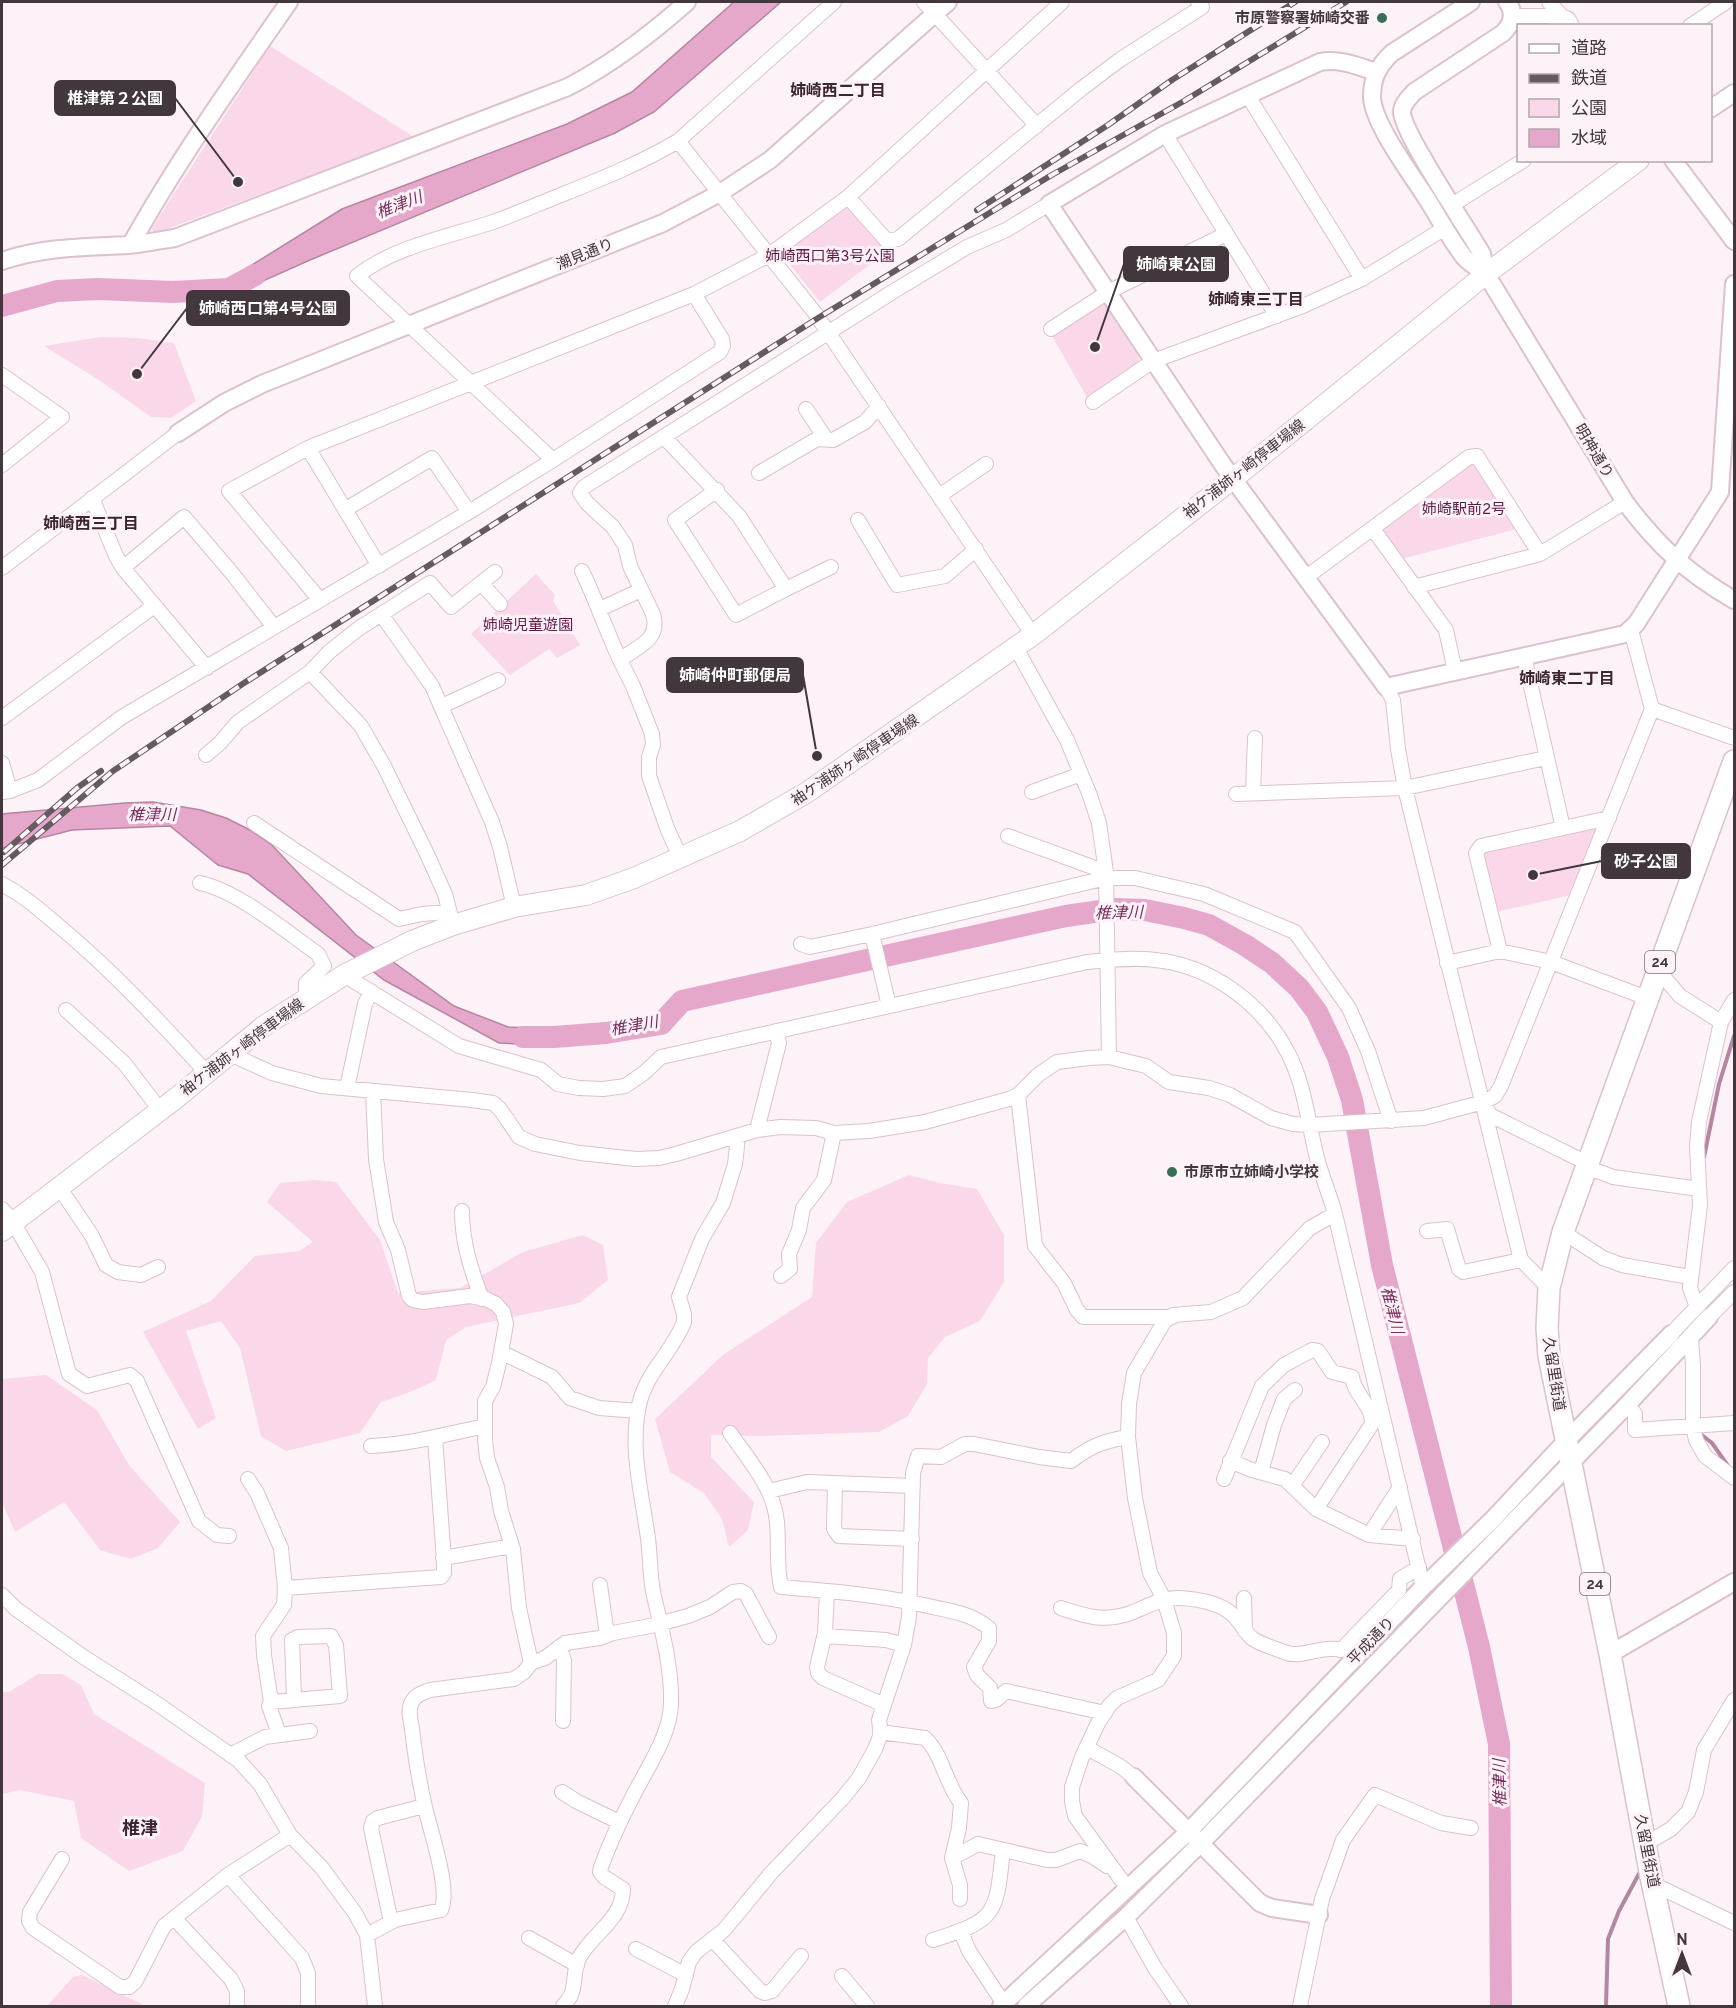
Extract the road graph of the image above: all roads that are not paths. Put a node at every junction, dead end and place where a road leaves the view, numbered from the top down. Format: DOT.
graph roads {
  1 [pos="289,2"];
  2 [pos="687,2"];
  3 [pos="834,2"];
  4 [pos="948,2"];
  5 [pos="1062,2"];
  6 [pos="1198,2"];
  7 [pos="1471,2"];
  8 [pos="1550,2"];
  9 [pos="1726,2"];
  10 [pos="930,7"];
  11 [pos="1510,9"];
  12 [pos="1568,23"];
  13 [pos="1693,24"];
  14 [pos="985,70"];
  15 [pos="1376,72"];
  16 [pos="1734,93"];
  17 [pos="1248,96"];
  18 [pos="1712,109"];
  19 [pos="1037,126"];
  20 [pos="1165,134"];
  21 [pos="678,141"];
  22 [pos="1521,162"];
  23 [pos="1636,162"];
  24 [pos="1675,162"];
  25 [pos="720,193"];
  26 [pos="848,197"];
  27 [pos="1049,204"];
  28 [pos="1452,205"];
  29 [pos="1445,228"];
  30 [pos="1226,234"];
  31 [pos="1734,241"];
  32 [pos="131,244"];
  33 [pos="769,255"];
  34 [pos="2,261"];
  35 [pos="1486,274"];
  36 [pos="1362,279"];
  37 [pos="1734,284"];
  38 [pos="1108,292"];
  39 [pos="694,294"];
  40 [pos="1277,316"];
  41 [pos="408,325"];
  42 [pos="1050,329"];
  43 [pos="828,332"];
  44 [pos="1732,347"];
  45 [pos="1154,362"];
  46 [pos="2,375"];
  47 [pos="470,383"];
  48 [pos="1093,402"];
  49 [pos="879,406"];
  50 [pos="807,409"];
  51 [pos="178,434"];
  52 [pos="664,437"];
  53 [pos="826,439"];
  54 [pos="308,448"];
  55 [pos="553,460"];
  56 [pos="986,464"];
  57 [pos="2,465"];
  58 [pos="759,473"];
  59 [pos="1232,479"];
  60 [pos="717,490"];
  61 [pos="939,496"];
  62 [pos="92,498"];
  63 [pos="1625,502"];
  64 [pos="346,509"];
  65 [pos="469,512"];
  66 [pos="858,520"];
  67 [pos="1372,529"];
  68 [pos="976,549"];
  69 [pos="1540,554"];
  70 [pos="1677,562"];
  71 [pos="379,566"];
  72 [pos="2,568"];
  73 [pos="123,568"];
  74 [pos="582,571"];
  75 [pos="495,572"];
  76 [pos="826,573"];
  77 [pos="1305,578"];
  78 [pos="481,583"];
  79 [pos="1414,587"];
  80 [pos="641,590"];
  81 [pos="786,590"];
  82 [pos="320,600"];
  83 [pos="1734,600"];
  84 [pos="501,604"];
  85 [pos="154,606"];
  86 [pos="600,609"];
  87 [pos="381,614"];
  88 [pos="274,627"];
  89 [pos="1631,630"];
  90 [pos="1034,635"];
  91 [pos="1016,648"];
  92 [pos="1524,656"];
  93 [pos="620,660"];
  94 [pos="207,668"];
  95 [pos="1455,671"];
  96 [pos="310,672"];
  97 [pos="498,680"];
  98 [pos="1386,687"];
  99 [pos="442,706"];
  100 [pos="1652,709"];
  101 [pos="2,718"];
  102 [pos="1255,738"];
  103 [pos="1734,738"];
  104 [pos="206,754"];
  105 [pos="1546,758"];
  106 [pos="1734,761"];
  107 [pos="2,763"];
  108 [pos="1081,774"];
  109 [pos="1405,788"];
  110 [pos="6,792"];
  111 [pos="1032,792"];
  112 [pos="1253,793"];
  113 [pos="1236,794"];
  114 [pos="1609,818"];
  115 [pos="254,823"];
  116 [pos="1563,828"];
  117 [pos="1008,836"];
  118 [pos="681,859"];
  119 [pos="1106,875"];
  120 [pos="200,883"];
  121 [pos="2,884"];
  122 [pos="514,907"];
  123 [pos="451,919"];
  124 [pos="872,934"];
  125 [pos="801,944"];
  126 [pos="1500,951"];
  127 [pos="1107,960"];
  128 [pos="1551,962"];
  129 [pos="1448,963"];
  130 [pos="1658,970"];
  131 [pos="344,975"];
  132 [pos="371,991"];
  133 [pos="306,998"];
  134 [pos="1647,998"];
  135 [pos="1734,1000"];
  136 [pos="888,1006"];
  137 [pos="66,1010"];
  138 [pos="1720,1022"];
  139 [pos="776,1031"];
  140 [pos="230,1054"];
  141 [pos="1109,1057"];
  142 [pos="207,1073"];
  143 [pos="347,1088"];
  144 [pos="373,1091"];
  145 [pos="1018,1095"];
  146 [pos="1483,1102"];
  147 [pos="160,1110"];
  148 [pos="1391,1121"];
  149 [pos="1310,1125"];
  150 [pos="757,1130"];
  151 [pos="834,1133"];
  152 [pos="738,1137"];
  153 [pos="1586,1165"];
  154 [pos="59,1187"];
  155 [pos="1699,1189"];
  156 [pos="462,1211"];
  157 [pos="1335,1214"];
  158 [pos="8,1221"];
  159 [pos="1427,1231"];
  160 [pos="1563,1232"];
  161 [pos="1521,1260"];
  162 [pos="158,1267"];
  163 [pos="1734,1268"];
  164 [pos="781,1276"];
  165 [pos="1690,1277"];
  166 [pos="1549,1288"];
  167 [pos="1734,1292"];
  168 [pos="482,1299"];
  169 [pos="1703,1312"];
  170 [pos="1172,1317"];
  171 [pos="1671,1334"];
  172 [pos="1690,1338"];
  173 [pos="501,1352"];
  174 [pos="1371,1366"];
  175 [pos="1352,1377"];
  176 [pos="1295,1390"];
  177 [pos="1627,1405"];
  178 [pos="638,1411"];
  179 [pos="1734,1423"];
  180 [pos="485,1426"];
  181 [pos="1693,1426"];
  182 [pos="730,1433"];
  183 [pos="1128,1437"];
  184 [pos="435,1438"];
  185 [pos="1566,1440"];
  186 [pos="1322,1442"];
  187 [pos="371,1446"];
  188 [pos="1230,1461"];
  189 [pos="1570,1461"];
  190 [pos="1261,1472"];
  191 [pos="1734,1478"];
  192 [pos="248,1479"];
  193 [pos="1224,1479"];
  194 [pos="835,1483"];
  195 [pos="913,1486"];
  196 [pos="1292,1486"];
  197 [pos="1400,1487"];
  198 [pos="769,1491"];
  199 [pos="1316,1509"];
  200 [pos="1369,1535"];
  201 [pos="229,1536"];
  202 [pos="912,1539"];
  203 [pos="1413,1539"];
  204 [pos="512,1546"];
  205 [pos="443,1558"];
  206 [pos="1424,1579"];
  207 [pos="1734,1582"];
  208 [pos="600,1585"];
  209 [pos="285,1588"];
  210 [pos="827,1590"];
  211 [pos="2,1595"];
  212 [pos="1244,1598"];
  213 [pos="1164,1599"];
  214 [pos="910,1601"];
  215 [pos="1061,1608"];
  216 [pos="662,1623"];
  217 [pos="1245,1630"];
  218 [pos="607,1635"];
  219 [pos="824,1636"];
  220 [pos="769,1637"];
  221 [pos="904,1645"];
  222 [pos="559,1647"];
  223 [pos="1610,1654"];
  224 [pos="531,1663"];
  225 [pos="294,1699"];
  226 [pos="1734,1700"];
  227 [pos="271,1701"];
  228 [pos="884,1705"];
  229 [pos="1105,1713"];
  230 [pos="563,1721"];
  231 [pos="310,1731"];
  232 [pos="880,1732"];
  233 [pos="279,1734"];
  234 [pos="1087,1748"];
  235 [pos="230,1755"];
  236 [pos="1134,1778"];
  237 [pos="562,1792"];
  238 [pos="424,1806"];
  239 [pos="620,1822"];
  240 [pos="1471,1828"];
  241 [pos="290,1835"];
  242 [pos="1195,1838"];
  243 [pos="1645,1844"];
  244 [pos="1003,1850"];
  245 [pos="952,1858"];
  246 [pos="62,1859"];
  247 [pos="1113,1868"];
  248 [pos="228,1875"];
  249 [pos="1653,1884"];
  250 [pos="1128,1889"];
  251 [pos="960,1899"];
  252 [pos="1319,1915"];
  253 [pos="1126,1917"];
  254 [pos="174,1918"];
  255 [pos="392,1922"];
  256 [pos="1734,1923"];
  257 [pos="961,1932"];
  258 [pos="367,1935"];
  259 [pos="529,1938"];
  260 [pos="712,1939"];
  261 [pos="933,1940"];
  262 [pos="636,1950"];
  263 [pos="801,1956"];
  264 [pos="577,1965"];
  265 [pos="686,1975"];
  266 [pos="842,1976"];
  267 [pos="1002,2005"];
  268 [pos="1300,2006"];
  269 [pos="237,2007"];
  270 [pos="308,2007"];
  271 [pos="375,2007"];
  272 [pos="563,2007"];
  273 [pos="675,2007"];
  274 [pos="867,2007"];
  275 [pos="1026,2007"];
  276 [pos="1181,2007"];
  277 [pos="1679,2007"];
  1 -- 32 [label="street"];
  2 -- 32 [label="street"];
  3 -- 21 [label="street"];
  4 -- 10 [label="street, 潮見通り"];
  5 -- 14 [label="street"];
  6 -- 19 [label="street"];
  7 -- 15 [label="street"];
  8 -- 12 [label="street"];
  9 -- 13 [label="street"];
  10 -- 14 [label="street"];
  10 -- 25 [label="street, 潮見通り"];
  11 -- 12 [label="street"];
  11 -- 28 [label="street, 明神通り"];
  14 -- 19 [label="street"];
  14 -- 26 [label="street"];
  15 -- 17 [label="street"];
  15 -- 29 [label="street, 明神通り"];
  16 -- 18 [label="street"];
  17 -- 20 [label="street"];
  17 -- 36 [label="street"];
  19 -- 26 [label="street"];
  20 -- 27 [label="street"];
  20 -- 30 [label="street"];
  21 -- 25 [label="street"];
  21 -- 41 [label="street"];
  22 -- 28 [label="street"];
  23 -- 35 [label="main road, 袖ケ浦姉ヶ崎停車場線"];
  24 -- 31 [label="street"];
  25 -- 33 [label="street"];
  25 -- 41 [label="street, 潮見通り"];
  26 -- 33 [label="street"];
  27 -- 38 [label="street"];
  27 -- 43 [label="street"];
  28 -- 35 [label="street, 明神通り"];
  29 -- 35 [label="street, 明神通り"];
  29 -- 36 [label="street"];
  30 -- 38 [label="street"];
  30 -- 40 [label="street"];
  32 -- 34 [label="street"];
  33 -- 39 [label="street"];
  33 -- 43 [label="street"];
  35 -- 59 [label="main road, 袖ケ浦姉ヶ崎停車場線"];
  35 -- 63 [label="street, 明神通り"];
  36 -- 40 [label="street"];
  37 -- 44 [label="street"];
  38 -- 42 [label="street"];
  38 -- 45 [label="street"];
  39 -- 47 [label="street"];
  39 -- 55 [label="street"];
  40 -- 45 [label="street"];
  41 -- 47 [label="street"];
  41 -- 51 [label="street, 潮見通り"];
  43 -- 49 [label="street"];
  43 -- 52 [label="street"];
  44 -- 70 [label="street"];
  45 -- 48 [label="street"];
  45 -- 59 [label="street"];
  46 -- 57 [label="street"];
  47 -- 54 [label="street"];
  47 -- 55 [label="street"];
  49 -- 53 [label="street"];
  49 -- 61 [label="street"];
  50 -- 53 [label="street"];
  51 -- 62 [label="street"];
  52 -- 60 [label="street"];
  52 -- 80 [label="street"];
  53 -- 58 [label="street"];
  54 -- 64 [label="street"];
  54 -- 82 [label="street"];
  55 -- 65 [label="street"];
  56 -- 61 [label="street"];
  59 -- 77 [label="street"];
  59 -- 90 [label="main road, 袖ケ浦姉ヶ崎停車場線"];
  60 -- 81 [label="street"];
  60 -- 81 [label="street"];
  61 -- 68 [label="street"];
  62 -- 72 [label="street"];
  62 -- 73 [label="street"];
  63 -- 69 [label="street"];
  63 -- 70 [label="street, 明神通り"];
  64 -- 65 [label="street"];
  64 -- 71 [label="street"];
  65 -- 71 [label="street"];
  66 -- 68 [label="street"];
  67 -- 69 [label="street"];
  67 -- 77 [label="street"];
  67 -- 79 [label="street"];
  68 -- 90 [label="street"];
  69 -- 79 [label="street"];
  70 -- 83 [label="street, 明神通り"];
  70 -- 89 [label="street"];
  71 -- 82 [label="street"];
  73 -- 85 [label="street"];
  73 -- 88 [label="street"];
  74 -- 86 [label="street"];
  75 -- 78 [label="street"];
  76 -- 81 [label="street"];
  77 -- 98 [label="street"];
  78 -- 84 [label="street"];
  78 -- 87 [label="street"];
  79 -- 95 [label="street"];
  80 -- 86 [label="street"];
  80 -- 93 [label="street"];
  82 -- 88 [label="street"];
  85 -- 94 [label="street"];
  85 -- 101 [label="street"];
  86 -- 93 [label="street"];
  87 -- 96 [label="street"];
  87 -- 99 [label="street"];
  88 -- 94 [label="street"];
  89 -- 92 [label="street"];
  89 -- 100 [label="street"];
  90 -- 91 [label="main road, 袖ケ浦姉ヶ崎停車場線"];
  91 -- 108 [label="street"];
  91 -- 118 [label="main road, 袖ケ浦姉ヶ崎停車場線"];
  92 -- 95 [label="street"];
  92 -- 105 [label="street"];
  93 -- 118 [label="street"];
  94 -- 110 [label="street"];
  95 -- 98 [label="street"];
  96 -- 104 [label="street"];
  96 -- 123 [label="street"];
  97 -- 99 [label="street"];
  98 -- 109 [label="street"];
  99 -- 122 [label="street"];
  100 -- 103 [label="street"];
  100 -- 114 [label="street"];
  102 -- 112 [label="street"];
  105 -- 109 [label="street"];
  105 -- 116 [label="street"];
  106 -- 130 [label="main road, 久留里街道 / 24"];
  107 -- 110 [label="street"];
  108 -- 111 [label="street"];
  108 -- 119 [label="street"];
  109 -- 112 [label="street"];
  109 -- 129 [label="street"];
  112 -- 113 [label="street"];
  114 -- 116 [label="street"];
  114 -- 128 [label="street"];
  115 -- 123 [label="street"];
  116 -- 126 [label="street"];
  117 -- 119 [label="street"];
  118 -- 122 [label="main road, 袖ケ浦姉ヶ崎停車場線"];
  119 -- 124 [label="street"];
  119 -- 127 [label="street"];
  119 -- 148 [label="street"];
  120 -- 133 [label="street"];
  121 -- 142 [label="street"];
  122 -- 123 [label="main road, 袖ケ浦姉ヶ崎停車場線"];
  123 -- 131 [label="main road, 袖ケ浦姉ヶ崎停車場線"];
  124 -- 125 [label="street"];
  124 -- 136 [label="street"];
  126 -- 128 [label="street"];
  126 -- 129 [label="street"];
  127 -- 136 [label="street"];
  127 -- 141 [label="street"];
  127 -- 149 [label="street"];
  128 -- 134 [label="street"];
  128 -- 146 [label="street"];
  129 -- 146 [label="street"];
  130 -- 134 [label="main road, 久留里街道 / 24"];
  130 -- 138 [label="street"];
  131 -- 132 [label="street"];
  131 -- 133 [label="main road, 袖ケ浦姉ヶ崎停車場線"];
  132 -- 139 [label="street"];
  132 -- 143 [label="street"];
  133 -- 140 [label="main road, 袖ケ浦姉ヶ崎停車場線"];
  134 -- 153 [label="main road, 久留里街道 / 24"];
  135 -- 138 [label="street"];
  136 -- 139 [label="street"];
  137 -- 147 [label="street"];
  138 -- 155 [label="street"];
  139 -- 150 [label="street"];
  140 -- 142 [label="main road, 袖ケ浦姉ヶ崎停車場線"];
  140 -- 143 [label="street"];
  141 -- 145 [label="street"];
  141 -- 149 [label="street"];
  142 -- 147 [label="main road, 袖ケ浦姉ヶ崎停車場線"];
  143 -- 144 [label="street"];
  144 -- 152 [label="street"];
  144 -- 168 [label="street"];
  145 -- 151 [label="street"];
  145 -- 170 [label="street"];
  146 -- 148 [label="street"];
  146 -- 153 [label="street"];
  146 -- 161 [label="street"];
  147 -- 154 [label="main road, 袖ケ浦姉ヶ崎停車場線"];
  148 -- 149 [label="street"];
  149 -- 157 [label="street"];
  150 -- 151 [label="street"];
  150 -- 152 [label="street"];
  151 -- 164 [label="street"];
  152 -- 178 [label="street"];
  153 -- 155 [label="street"];
  153 -- 160 [label="main road, 久留里街道 / 24"];
  154 -- 158 [label="main road, 袖ケ浦姉ヶ崎停車場線"];
  154 -- 162 [label="street"];
  155 -- 165 [label="street"];
  156 -- 168 [label="street"];
  157 -- 170 [label="street"];
  157 -- 174 [label="street"];
  158 -- 201 [label="street"];
  159 -- 161 [label="street"];
  160 -- 165 [label="street"];
  160 -- 166 [label="main road, 久留里街道 / 24"];
  161 -- 166 [label="street"];
  163 -- 169 [label="street, 平成通り"];
  165 -- 169 [label="street"];
  166 -- 185 [label="main road, 久留里街道 / 24"];
  167 -- 169 [label="street, 平成通り"];
  168 -- 173 [label="street"];
  169 -- 171 [label="street, 平成通り"];
  169 -- 172 [label="street, 平成通り"];
  170 -- 183 [label="street"];
  171 -- 185 [label="street, 平成通り"];
  172 -- 177 [label="street, 平成通り"];
  172 -- 181 [label="street"];
  173 -- 178 [label="street"];
  173 -- 180 [label="street"];
  174 -- 175 [label="street"];
  174 -- 197 [label="street"];
  175 -- 188 [label="street"];
  175 -- 199 [label="street"];
  176 -- 190 [label="street"];
  177 -- 181 [label="street"];
  177 -- 189 [label="street, 平成通り"];
  178 -- 216 [label="street"];
  179 -- 181 [label="street"];
  180 -- 184 [label="street"];
  180 -- 204 [label="street"];
  181 -- 191 [label="street"];
  182 -- 198 [label="street"];
  183 -- 195 [label="street"];
  183 -- 213 [label="street"];
  184 -- 187 [label="street"];
  184 -- 205 [label="street"];
  185 -- 189 [label="main road, 久留里街道 / 24"];
  185 -- 206 [label="street, 平成通り"];
  186 -- 196 [label="street"];
  188 -- 190 [label="street"];
  188 -- 193 [label="street"];
  189 -- 223 [label="main road, 久留里街道 / 24"];
  189 -- 242 [label="street, 平成通り"];
  190 -- 196 [label="street"];
  192 -- 209 [label="street"];
  194 -- 195 [label="street"];
  194 -- 198 [label="street"];
  194 -- 202 [label="street"];
  195 -- 202 [label="street"];
  196 -- 199 [label="street"];
  197 -- 200 [label="street"];
  197 -- 203 [label="street"];
  198 -- 210 [label="street"];
  199 -- 200 [label="street"];
  200 -- 203 [label="street"];
  202 -- 214 [label="street"];
  203 -- 206 [label="street"];
  204 -- 205 [label="street"];
  204 -- 224 [label="street"];
  205 -- 209 [label="street"];
  206 -- 217 [label="street"];
  206 -- 242 [label="street, 平成通り"];
  207 -- 223 [label="street"];
  208 -- 218 [label="street"];
  209 -- 227 [label="street"];
  210 -- 214 [label="street"];
  210 -- 219 [label="street"];
  211 -- 235 [label="street"];
  212 -- 217 [label="street"];
  213 -- 215 [label="street"];
  213 -- 217 [label="street"];
  213 -- 229 [label="street"];
  214 -- 221 [label="street"];
  214 -- 229 [label="street"];
  216 -- 218 [label="street"];
  216 -- 220 [label="street"];
  216 -- 239 [label="street"];
  218 -- 222 [label="street"];
  219 -- 221 [label="street"];
  219 -- 228 [label="street"];
  221 -- 228 [label="street"];
  222 -- 224 [label="street"];
  222 -- 230 [label="street"];
  223 -- 243 [label="main road, 久留里街道 / 24"];
  224 -- 238 [label="street"];
  225 -- 225 [label="street"];
  225 -- 227 [label="street"];
  226 -- 243 [label="street"];
  227 -- 233 [label="street"];
  228 -- 232 [label="street"];
  229 -- 234 [label="street"];
  231 -- 233 [label="street"];
  232 -- 245 [label="street"];
  232 -- 260 [label="street"];
  233 -- 235 [label="street"];
  234 -- 236 [label="street"];
  234 -- 247 [label="street"];
  235 -- 241 [label="street"];
  236 -- 242 [label="street"];
  237 -- 239 [label="street"];
  238 -- 255 [label="street"];
  238 -- 255 [label="street"];
  239 -- 264 [label="street"];
  240 -- 252 [label="street"];
  241 -- 248 [label="street"];
  241 -- 258 [label="street"];
  242 -- 250 [label="street, 平成通り"];
  242 -- 252 [label="street"];
  242 -- 253 [label="street, 平成通り"];
  243 -- 249 [label="main road, 久留里街道 / 24"];
  244 -- 245 [label="street"];
  244 -- 247 [label="street"];
  244 -- 257 [label="street"];
  245 -- 251 [label="street"];
  246 -- 254 [label="street"];
  247 -- 250 [label="street"];
  248 -- 254 [label="street"];
  248 -- 270 [label="street"];
  249 -- 256 [label="street"];
  249 -- 277 [label="main road, 久留里街道 / 24"];
  250 -- 267 [label="street, 平成通り"];
  252 -- 268 [label="street"];
  253 -- 275 [label="street, 平成通り"];
  253 -- 276 [label="street"];
  254 -- 269 [label="street"];
  255 -- 258 [label="street"];
  257 -- 261 [label="street"];
  257 -- 267 [label="street"];
  258 -- 271 [label="street"];
  259 -- 264 [label="street"];
  260 -- 263 [label="street"];
  260 -- 265 [label="street"];
  262 -- 265 [label="street"];
  264 -- 272 [label="street"];
  265 -- 273 [label="street"];
  266 -- 274 [label="street"];
}
